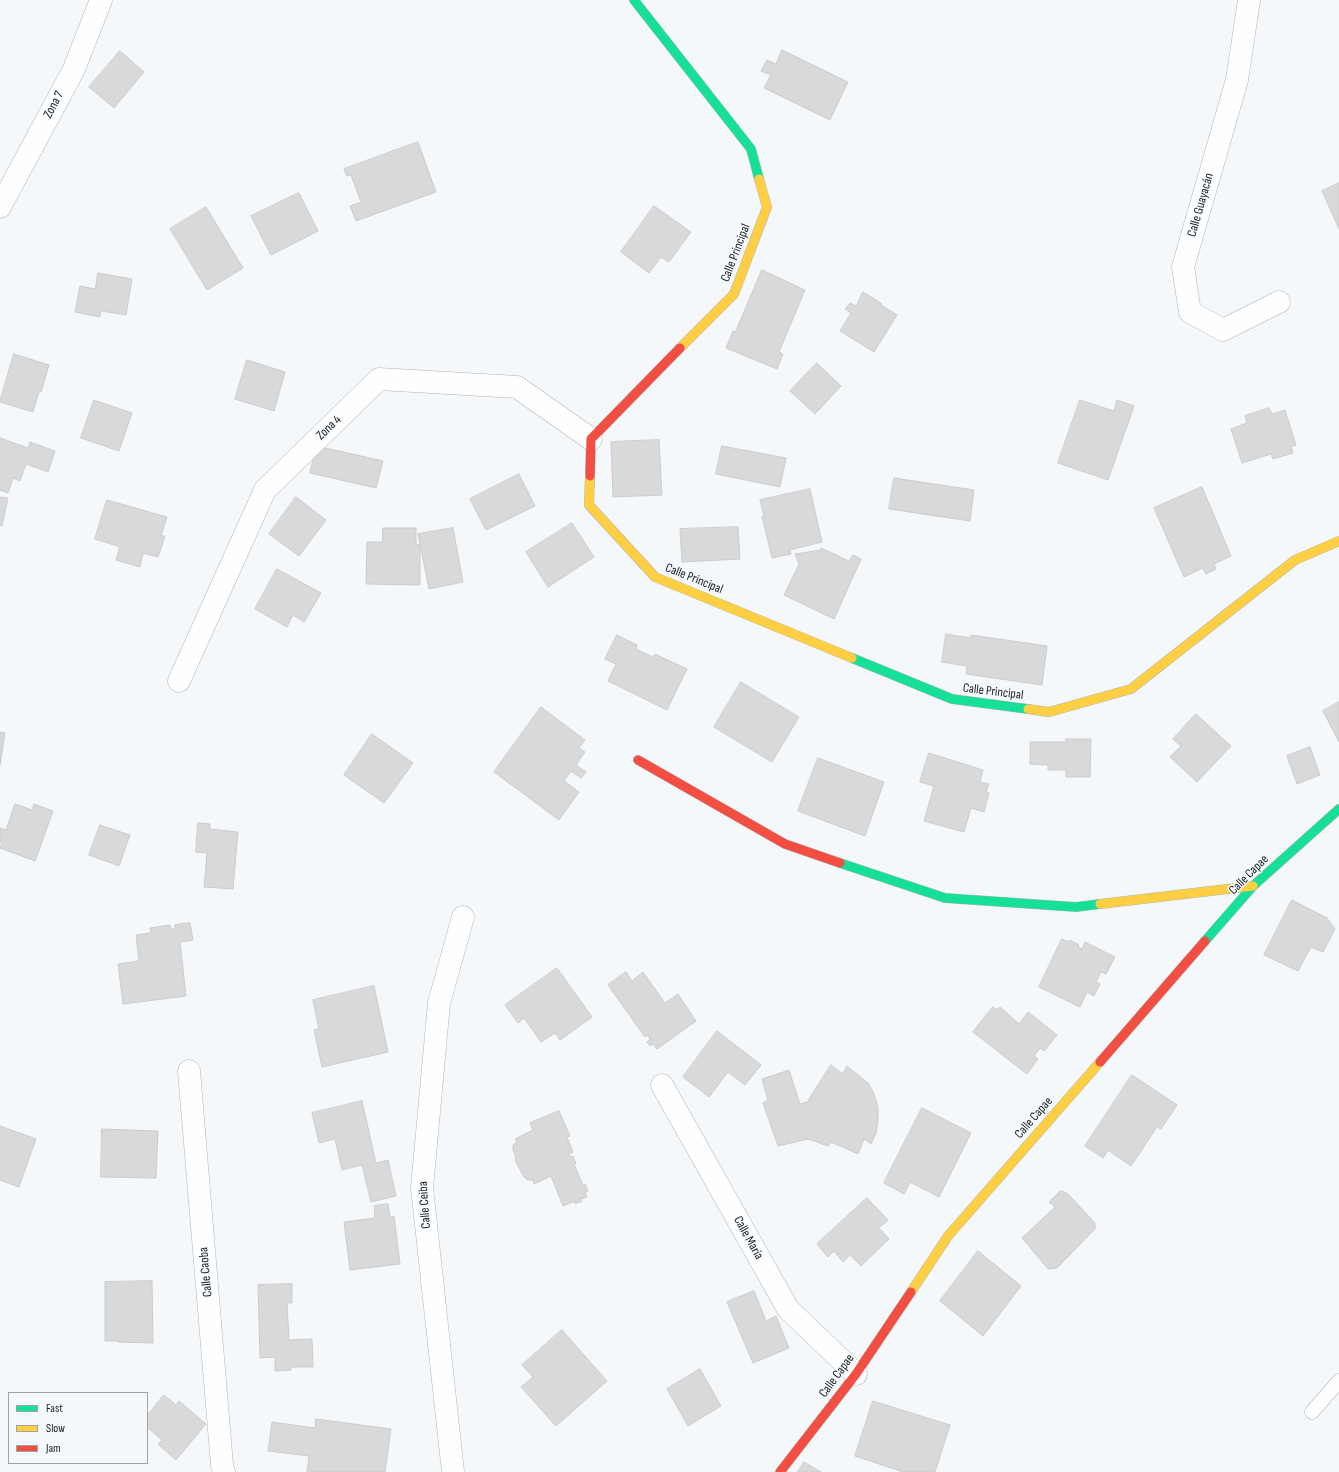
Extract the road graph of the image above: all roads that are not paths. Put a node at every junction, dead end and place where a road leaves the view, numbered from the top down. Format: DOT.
graph roads {
  1 [pos="100,0"];
  2 [pos="634,0"];
  3 [pos="1249,0"];
  4 [pos="0,207"];
  5 [pos="1279,302"];
  6 [pos="591,439"];
  7 [pos="1339,541"];
  8 [pos="179,681"];
  9 [pos="638,760"];
  10 [pos="1339,809"];
  11 [pos="1253,886"];
  12 [pos="463,917"];
  13 [pos="189,1071"];
  14 [pos="662,1085"];
  15 [pos="856,1374"];
  16 [pos="1339,1381"];
  17 [pos="1312,1412"];
  18 [pos="224,1472"];
  19 [pos="453,1472"];
  20 [pos="780,1472"];
  1 -- 4 [label="street, Zona 7"];
  2 -- 6 [label="street, Calle Principal"];
  3 -- 5 [label="street, Calle Guayacán"];
  6 -- 7 [label="street, Calle Principal"];
  6 -- 8 [label="street, Zona 4"];
  9 -- 11 [label="street"];
  10 -- 11 [label="street, Calle Capae"];
  11 -- 15 [label="street, Calle Capae"];
  12 -- 19 [label="street, Calle Ceiba"];
  13 -- 18 [label="street, Calle Caoba"];
  14 -- 15 [label="street, Calle María"];
  15 -- 20 [label="street, Calle Capae"];
  16 -- 17 [label="lane"];
}
